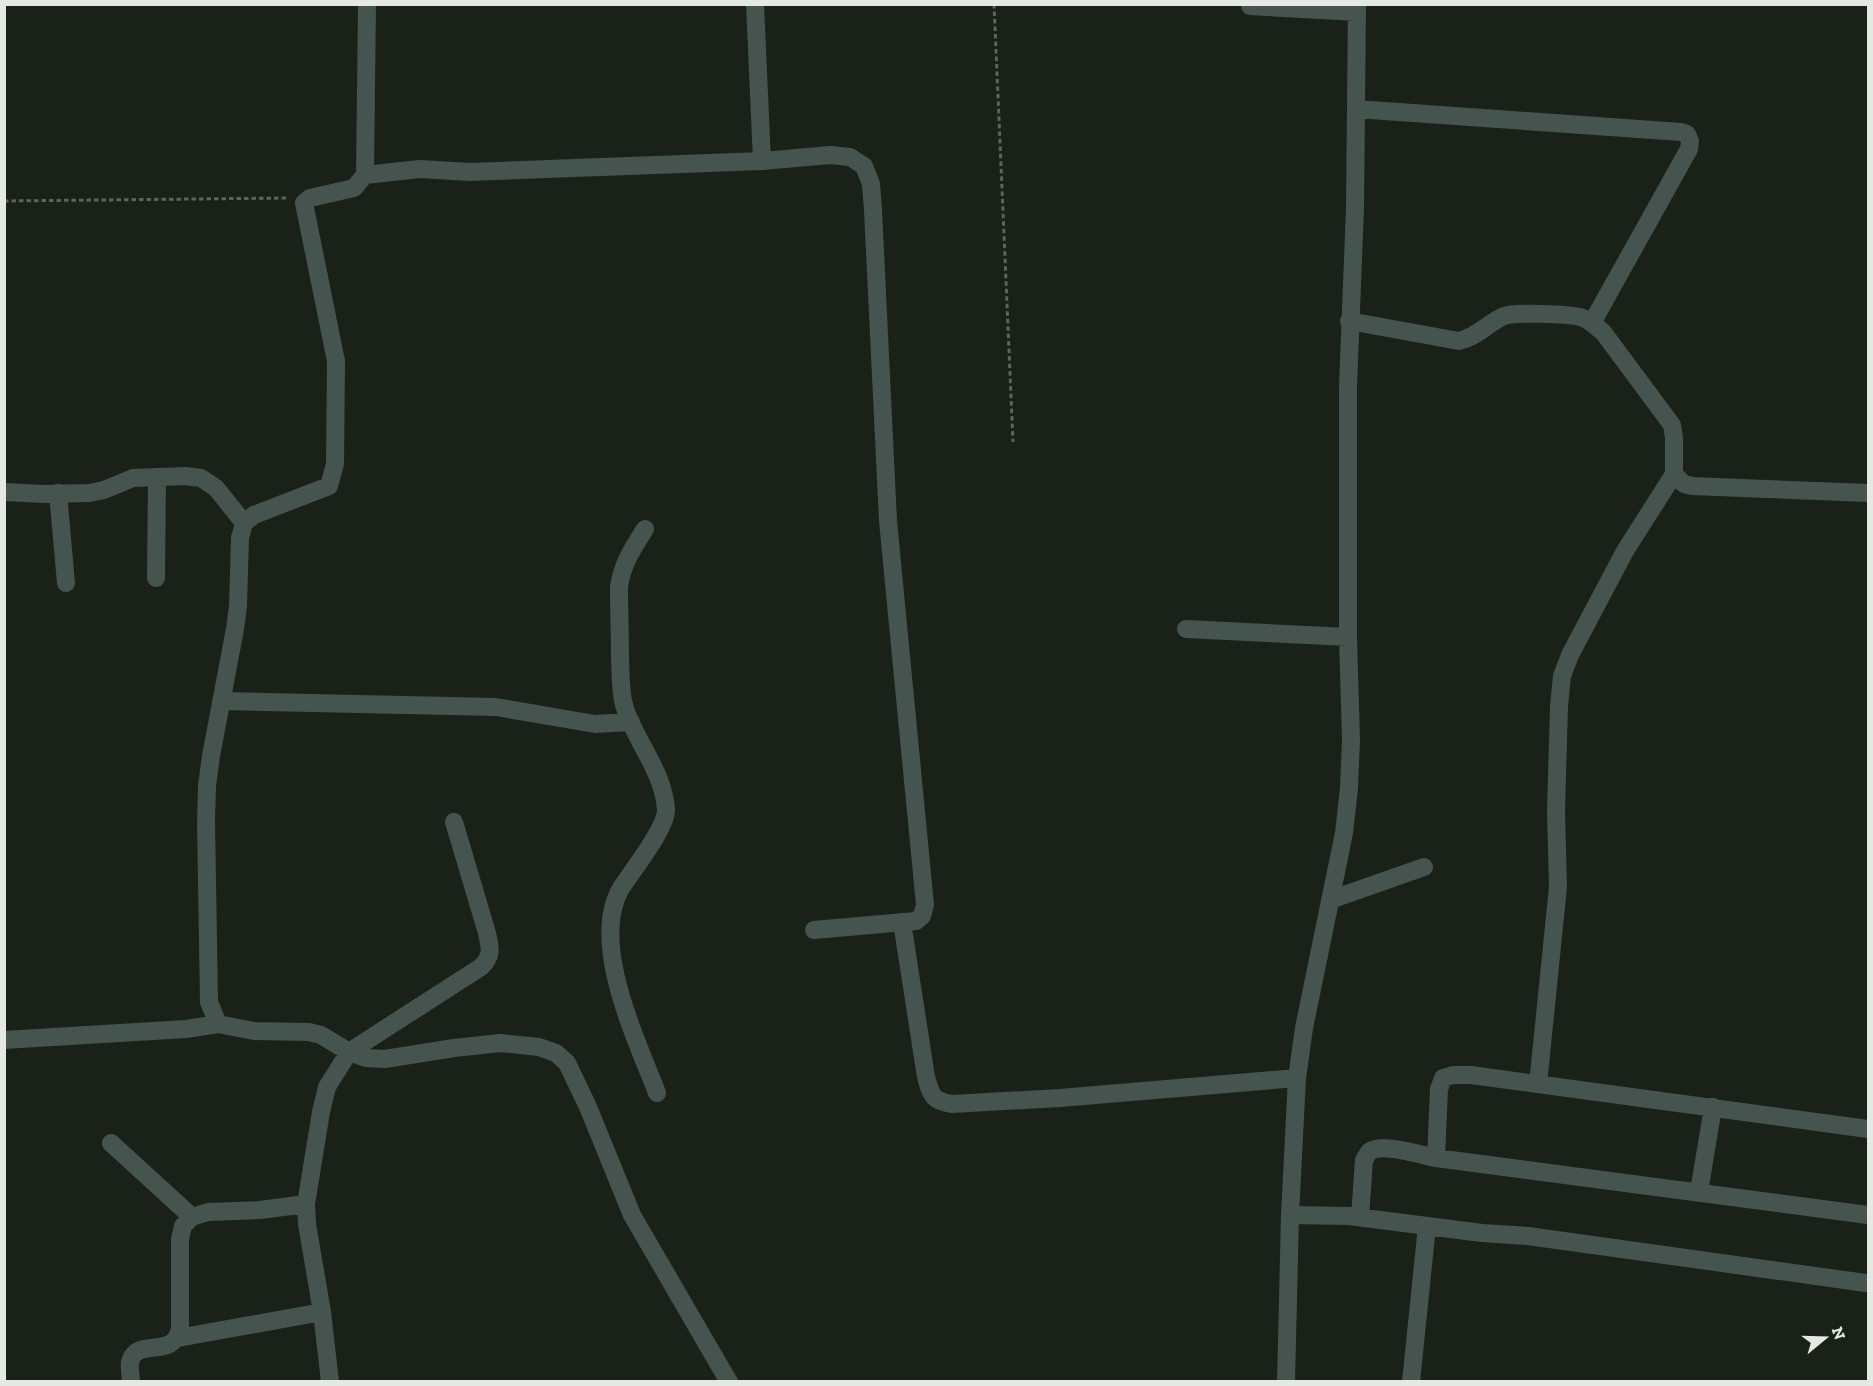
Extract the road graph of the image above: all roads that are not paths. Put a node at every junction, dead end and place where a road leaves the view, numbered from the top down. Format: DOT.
graph roads {
  1 [pos="367,4"];
  2 [pos="755,4"];
  3 [pos="1250,6"];
  4 [pos="1357,8"];
  5 [pos="1356,109"];
  6 [pos="762,161"];
  7 [pos="365,175"];
  8 [pos="1349,321"];
  9 [pos="1593,323"];
  10 [pos="1674,474"];
  11 [pos="157,477"];
  12 [pos="4,492"];
  13 [pos="58,493"];
  14 [pos="1869,493"];
  15 [pos="244,523"];
  16 [pos="645,529"];
  17 [pos="156,578"];
  18 [pos="66,583"];
  19 [pos="1186,629"];
  20 [pos="1348,637"];
  21 [pos="221,701"];
  22 [pos="631,722"];
  23 [pos="454,822"];
  24 [pos="1424,867"];
  25 [pos="1330,900"];
  26 [pos="902,922"];
  27 [pos="814,930"];
  28 [pos="218,1024"];
  29 [pos="4,1040"];
  30 [pos="349,1052"];
  31 [pos="1297,1078"];
  32 [pos="1538,1084"];
  33 [pos="657,1093"];
  34 [pos="1713,1107"];
  35 [pos="1869,1129"];
  36 [pos="111,1143"];
  37 [pos="1436,1158"];
  38 [pos="1699,1192"];
  39 [pos="306,1204"];
  40 [pos="1290,1215"];
  41 [pos="1869,1215"];
  42 [pos="192,1217"];
  43 [pos="1360,1217"];
  44 [pos="1427,1226"];
  45 [pos="1866,1283"];
  46 [pos="322,1312"];
  47 [pos="178,1338"];
  48 [pos="131,1382"];
  49 [pos="330,1382"];
  50 [pos="729,1382"];
  51 [pos="1286,1382"];
  52 [pos="1411,1382"];
  1 -- 7 [label="street"];
  2 -- 6 [label="street"];
  3 -- 4 [label="street"];
  4 -- 5 [label="street"];
  5 -- 8 [label="street"];
  5 -- 9 [label="street"];
  6 -- 7 [label="street"];
  6 -- 26 [label="street"];
  7 -- 15 [label="street"];
  8 -- 9 [label="street"];
  8 -- 20 [label="street"];
  9 -- 10 [label="street"];
  10 -- 14 [label="street"];
  10 -- 32 [label="street"];
  11 -- 13 [label="street"];
  11 -- 15 [label="street"];
  11 -- 17 [label="street"];
  12 -- 13 [label="street"];
  13 -- 18 [label="street"];
  15 -- 21 [label="street"];
  16 -- 22 [label="street"];
  19 -- 20 [label="street"];
  20 -- 25 [label="street"];
  21 -- 22 [label="street"];
  21 -- 28 [label="street"];
  22 -- 33 [label="street"];
  23 -- 30 [label="street"];
  24 -- 25 [label="street"];
  25 -- 31 [label="street"];
  26 -- 27 [label="street"];
  26 -- 31 [label="street"];
  28 -- 29 [label="street"];
  28 -- 30 [label="street"];
  30 -- 39 [label="street"];
  30 -- 50 [label="street"];
  31 -- 40 [label="street"];
  32 -- 34 [label="street"];
  32 -- 37 [label="street"];
  34 -- 35 [label="street"];
  34 -- 38 [label="street"];
  36 -- 42 [label="street"];
  37 -- 38 [label="street"];
  37 -- 43 [label="street"];
  38 -- 41 [label="street"];
  39 -- 42 [label="street"];
  39 -- 46 [label="street"];
  40 -- 43 [label="street"];
  40 -- 51 [label="street"];
  42 -- 47 [label="street"];
  43 -- 44 [label="street"];
  44 -- 45 [label="street"];
  44 -- 52 [label="street"];
  46 -- 47 [label="street"];
  46 -- 49 [label="street"];
  47 -- 48 [label="street"];
}
